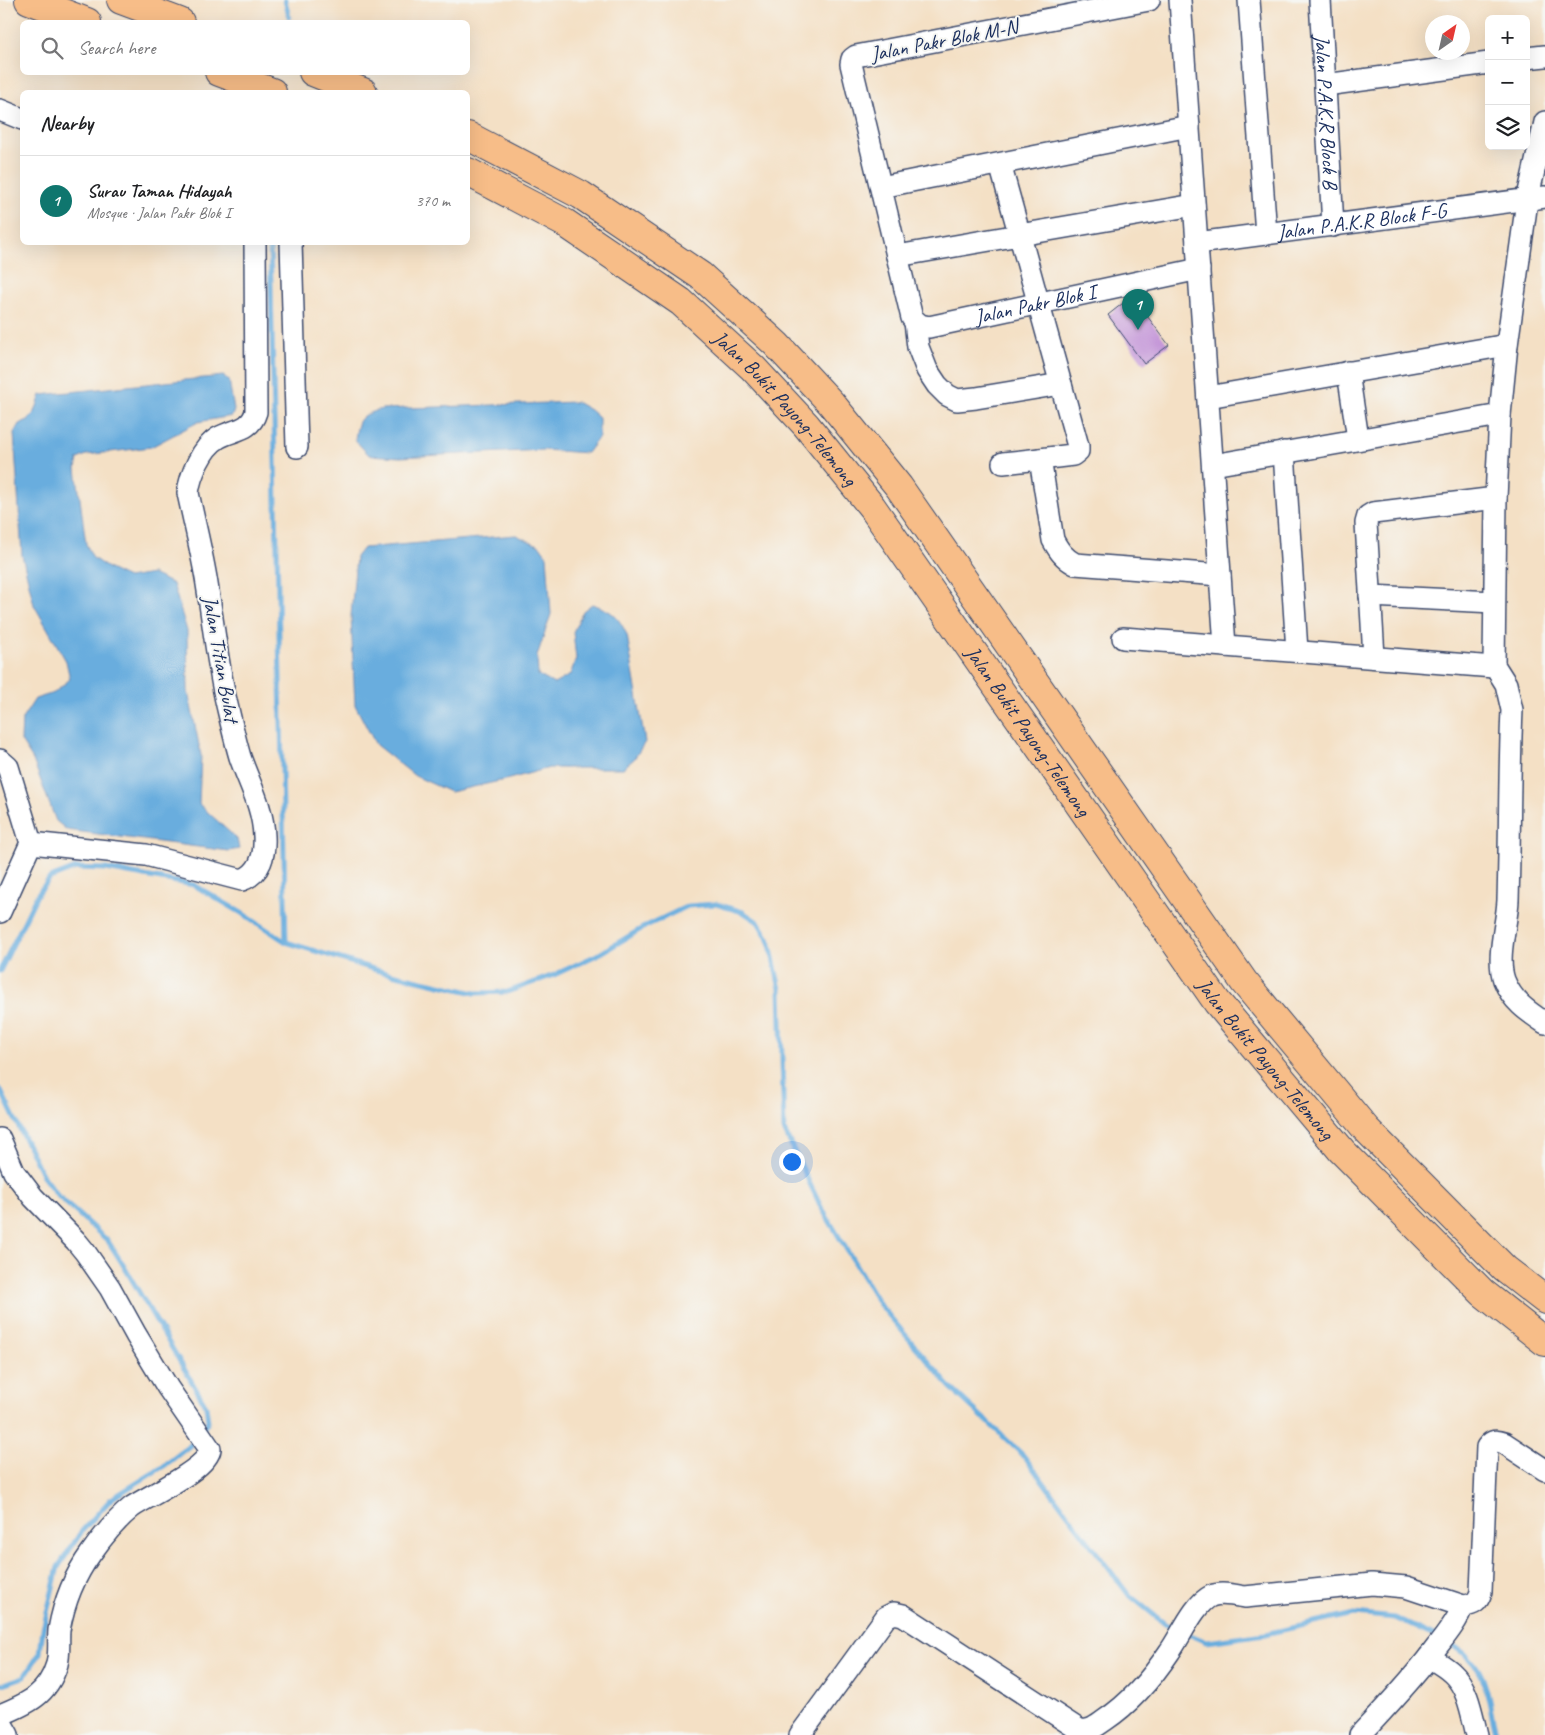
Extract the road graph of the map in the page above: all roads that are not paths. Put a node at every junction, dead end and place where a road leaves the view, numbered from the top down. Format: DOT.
graph roads {
  1 [pos="30,0"];
  2 [pos="121,0"];
  3 [pos="1149,0"];
  4 [pos="1180,0"];
  5 [pos="1249,0"];
  6 [pos="1320,0"];
  7 [pos="82,20"];
  8 [pos="175,20"];
  9 [pos="1545,56"];
  10 [pos="1530,58"];
  11 [pos="1485,64"];
  12 [pos="227,75"];
  13 [pos="320,75"];
  14 [pos="1325,85"];
  15 [pos="267,90"];
  16 [pos="358,90"];
  17 [pos="0,110"];
  18 [pos="20,118"];
  19 [pos="1545,122"];
  20 [pos="1189,126"];
  21 [pos="470,137"];
  22 [pos="1000,164"];
  23 [pos="470,173"];
  24 [pos="881,187"];
  25 [pos="1536,199"];
  26 [pos="1194,205"];
  27 [pos="1334,226"];
  28 [pos="1266,234"];
  29 [pos="1020,235"];
  30 [pos="1197,243"];
  31 [pos="255,245"];
  32 [pos="291,245"];
  33 [pos="897,256"];
  34 [pos="1199,269"];
  35 [pos="1039,303"];
  36 [pos="922,324"];
  37 [pos="1507,345"];
  38 [pos="1348,372"];
  39 [pos="1061,384"];
  40 [pos="1208,397"];
  41 [pos="1500,415"];
  42 [pos="1358,439"];
  43 [pos="297,447"];
  44 [pos="1284,452"];
  45 [pos="1040,459"];
  46 [pos="1003,463"];
  47 [pos="1213,465"];
  48 [pos="1496,498"];
  49 [pos="1220,575"];
  50 [pos="1370,596"];
  51 [pos="1494,602"];
  52 [pos="1123,638"];
  53 [pos="1226,646"];
  54 [pos="1297,651"];
  55 [pos="1374,657"];
  56 [pos="1494,667"];
  57 [pos="0,760"];
  58 [pos="31,843"];
  59 [pos="0,912"];
  60 [pos="1545,1023"];
  61 [pos="0,1139"];
  62 [pos="1545,1300"];
  63 [pos="1545,1342"];
  64 [pos="1545,1470"];
  65 [pos="1460,1613"];
  66 [pos="1431,1655"];
  67 [pos="0,1715"];
  68 [pos="0,1721"];
  69 [pos="8,1735"];
  70 [pos="800,1735"];
  71 [pos="1360,1735"];
  72 [pos="1477,1735"];
  1 -- 7 [label="highway"];
  2 -- 8 [label="highway"];
  3 -- 24 [label="street, Jalan Pakr Blok M-N"];
  4 -- 20 [label="street"];
  5 -- 28 [label="street"];
  6 -- 14 [label="street, Jalan P.A.K.R Block B"];
  9 -- 10 [label="street"];
  11 -- 14 [label="street"];
  12 -- 15 [label="highway"];
  13 -- 16 [label="highway"];
  14 -- 27 [label="street, Jalan P.A.K.R Block B"];
  17 -- 18 [label="street"];
  19 -- 25 [label="street"];
  20 -- 22 [label="street"];
  20 -- 26 [label="street"];
  21 -- 62 [label="highway, Jalan Bukit Payong-Telemong"];
  22 -- 24 [label="street"];
  22 -- 29 [label="street"];
  23 -- 63 [label="highway, Jalan Bukit Payong-Telemong"];
  24 -- 33 [label="street"];
  25 -- 27 [label="street, Jalan P.A.K.R Block F-G"];
  25 -- 37 [label="street"];
  26 -- 29 [label="street"];
  26 -- 30 [label="street"];
  27 -- 28 [label="street, Jalan P.A.K.R Block F-G"];
  28 -- 30 [label="street, Jalan P.A.K.R Block F-G"];
  29 -- 33 [label="street"];
  29 -- 35 [label="street"];
  30 -- 34 [label="street"];
  31 -- 58 [label="street, Jalan Titian Bulat"];
  32 -- 43 [label="street"];
  33 -- 36 [label="street"];
  34 -- 35 [label="street, Jalan Pakr Blok I"];
  34 -- 40 [label="street"];
  35 -- 36 [label="street, Jalan Pakr Blok I"];
  35 -- 39 [label="street"];
  36 -- 39 [label="street"];
  37 -- 38 [label="street"];
  37 -- 41 [label="street"];
  38 -- 40 [label="street"];
  38 -- 42 [label="street"];
  39 -- 45 [label="street"];
  40 -- 47 [label="street"];
  41 -- 42 [label="street"];
  41 -- 48 [label="street"];
  42 -- 44 [label="street"];
  44 -- 47 [label="street"];
  44 -- 54 [label="street"];
  45 -- 46 [label="street"];
  45 -- 49 [label="street"];
  47 -- 49 [label="street"];
  48 -- 50 [label="street"];
  48 -- 51 [label="street"];
  49 -- 53 [label="street"];
  50 -- 51 [label="street"];
  50 -- 55 [label="street"];
  51 -- 56 [label="street"];
  52 -- 53 [label="street"];
  53 -- 54 [label="street"];
  54 -- 55 [label="street"];
  55 -- 56 [label="street"];
  56 -- 60 [label="street"];
  57 -- 58 [label="street"];
  58 -- 59 [label="street"];
  61 -- 67 [label="street"];
  64 -- 65 [label="street"];
  65 -- 66 [label="street"];
  65 -- 70 [label="street"];
  66 -- 71 [label="street"];
  66 -- 72 [label="street"];
  68 -- 69 [label="street"];
}
